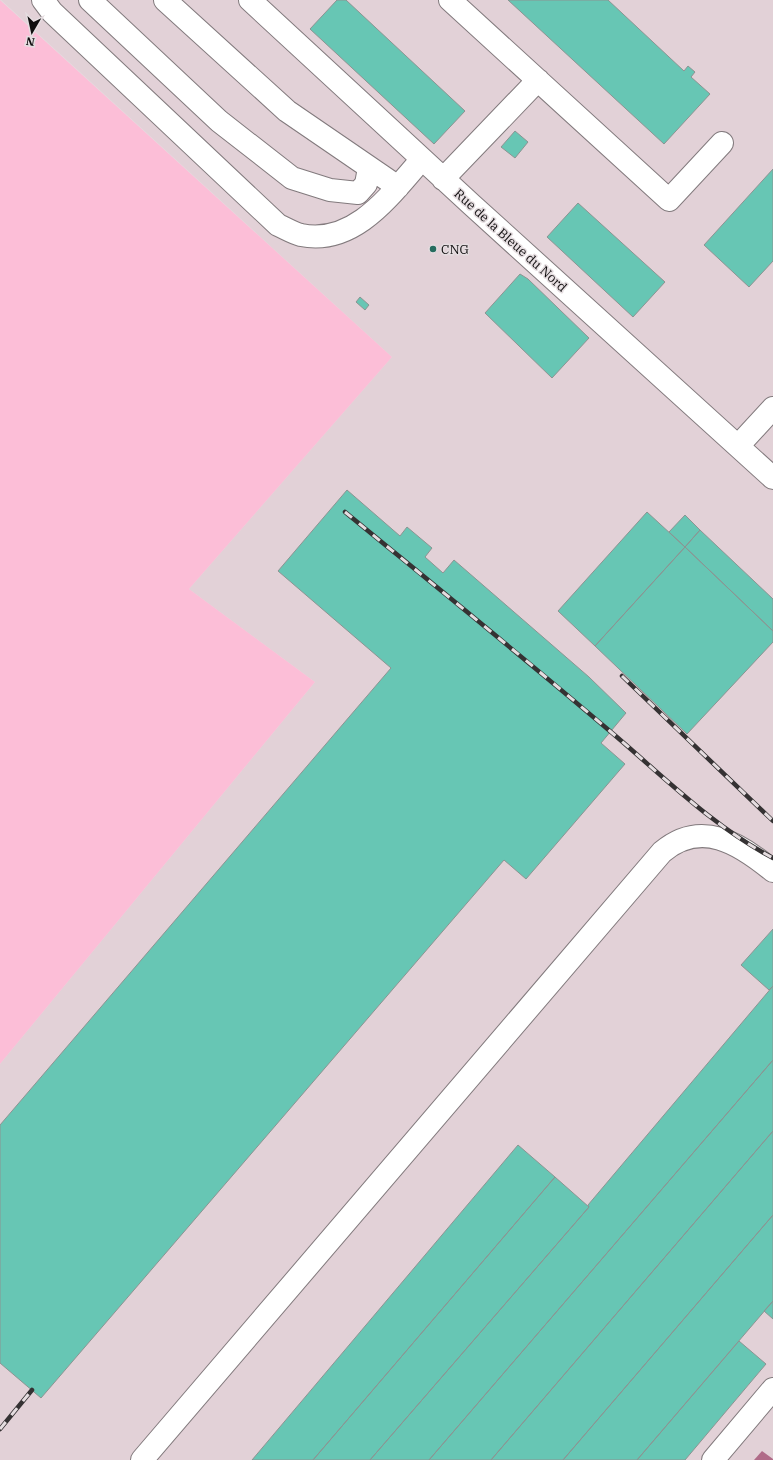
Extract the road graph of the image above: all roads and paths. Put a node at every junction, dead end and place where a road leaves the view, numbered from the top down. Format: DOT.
graph roads {
  1 [pos="43,0"];
  2 [pos="90,0"];
  3 [pos="165,0"];
  4 [pos="250,0"];
  5 [pos="450,0"];
  6 [pos="538,80"];
  7 [pos="722,143"];
  8 [pos="422,159"];
  9 [pos="369,168"];
  10 [pos="443,179"];
  11 [pos="398,187"];
  12 [pos="773,408"];
  13 [pos="738,446"];
  14 [pos="773,478"];
  15 [pos="773,871"];
  16 [pos="773,1389"];
  17 [pos="142,1460"];
  18 [pos="714,1460"];
  1 -- 11 [label="street"];
  2 -- 9 [label="street"];
  3 -- 9 [label="street"];
  4 -- 8 [label="street, Rue de la Bleue du Nord"];
  5 -- 6 [label="street"];
  6 -- 7 [label="street"];
  6 -- 10 [label="street"];
  8 -- 10 [label="street, Rue de la Bleue du Nord"];
  8 -- 11 [label="street"];
  9 -- 11 [label="street"];
  10 -- 13 [label="street, Rue de la Bleue du Nord"];
  12 -- 13 [label="street"];
  13 -- 14 [label="street, Rue de la Bleue du Nord"];
  15 -- 17 [label="street"];
  16 -- 18 [label="street"];
}
